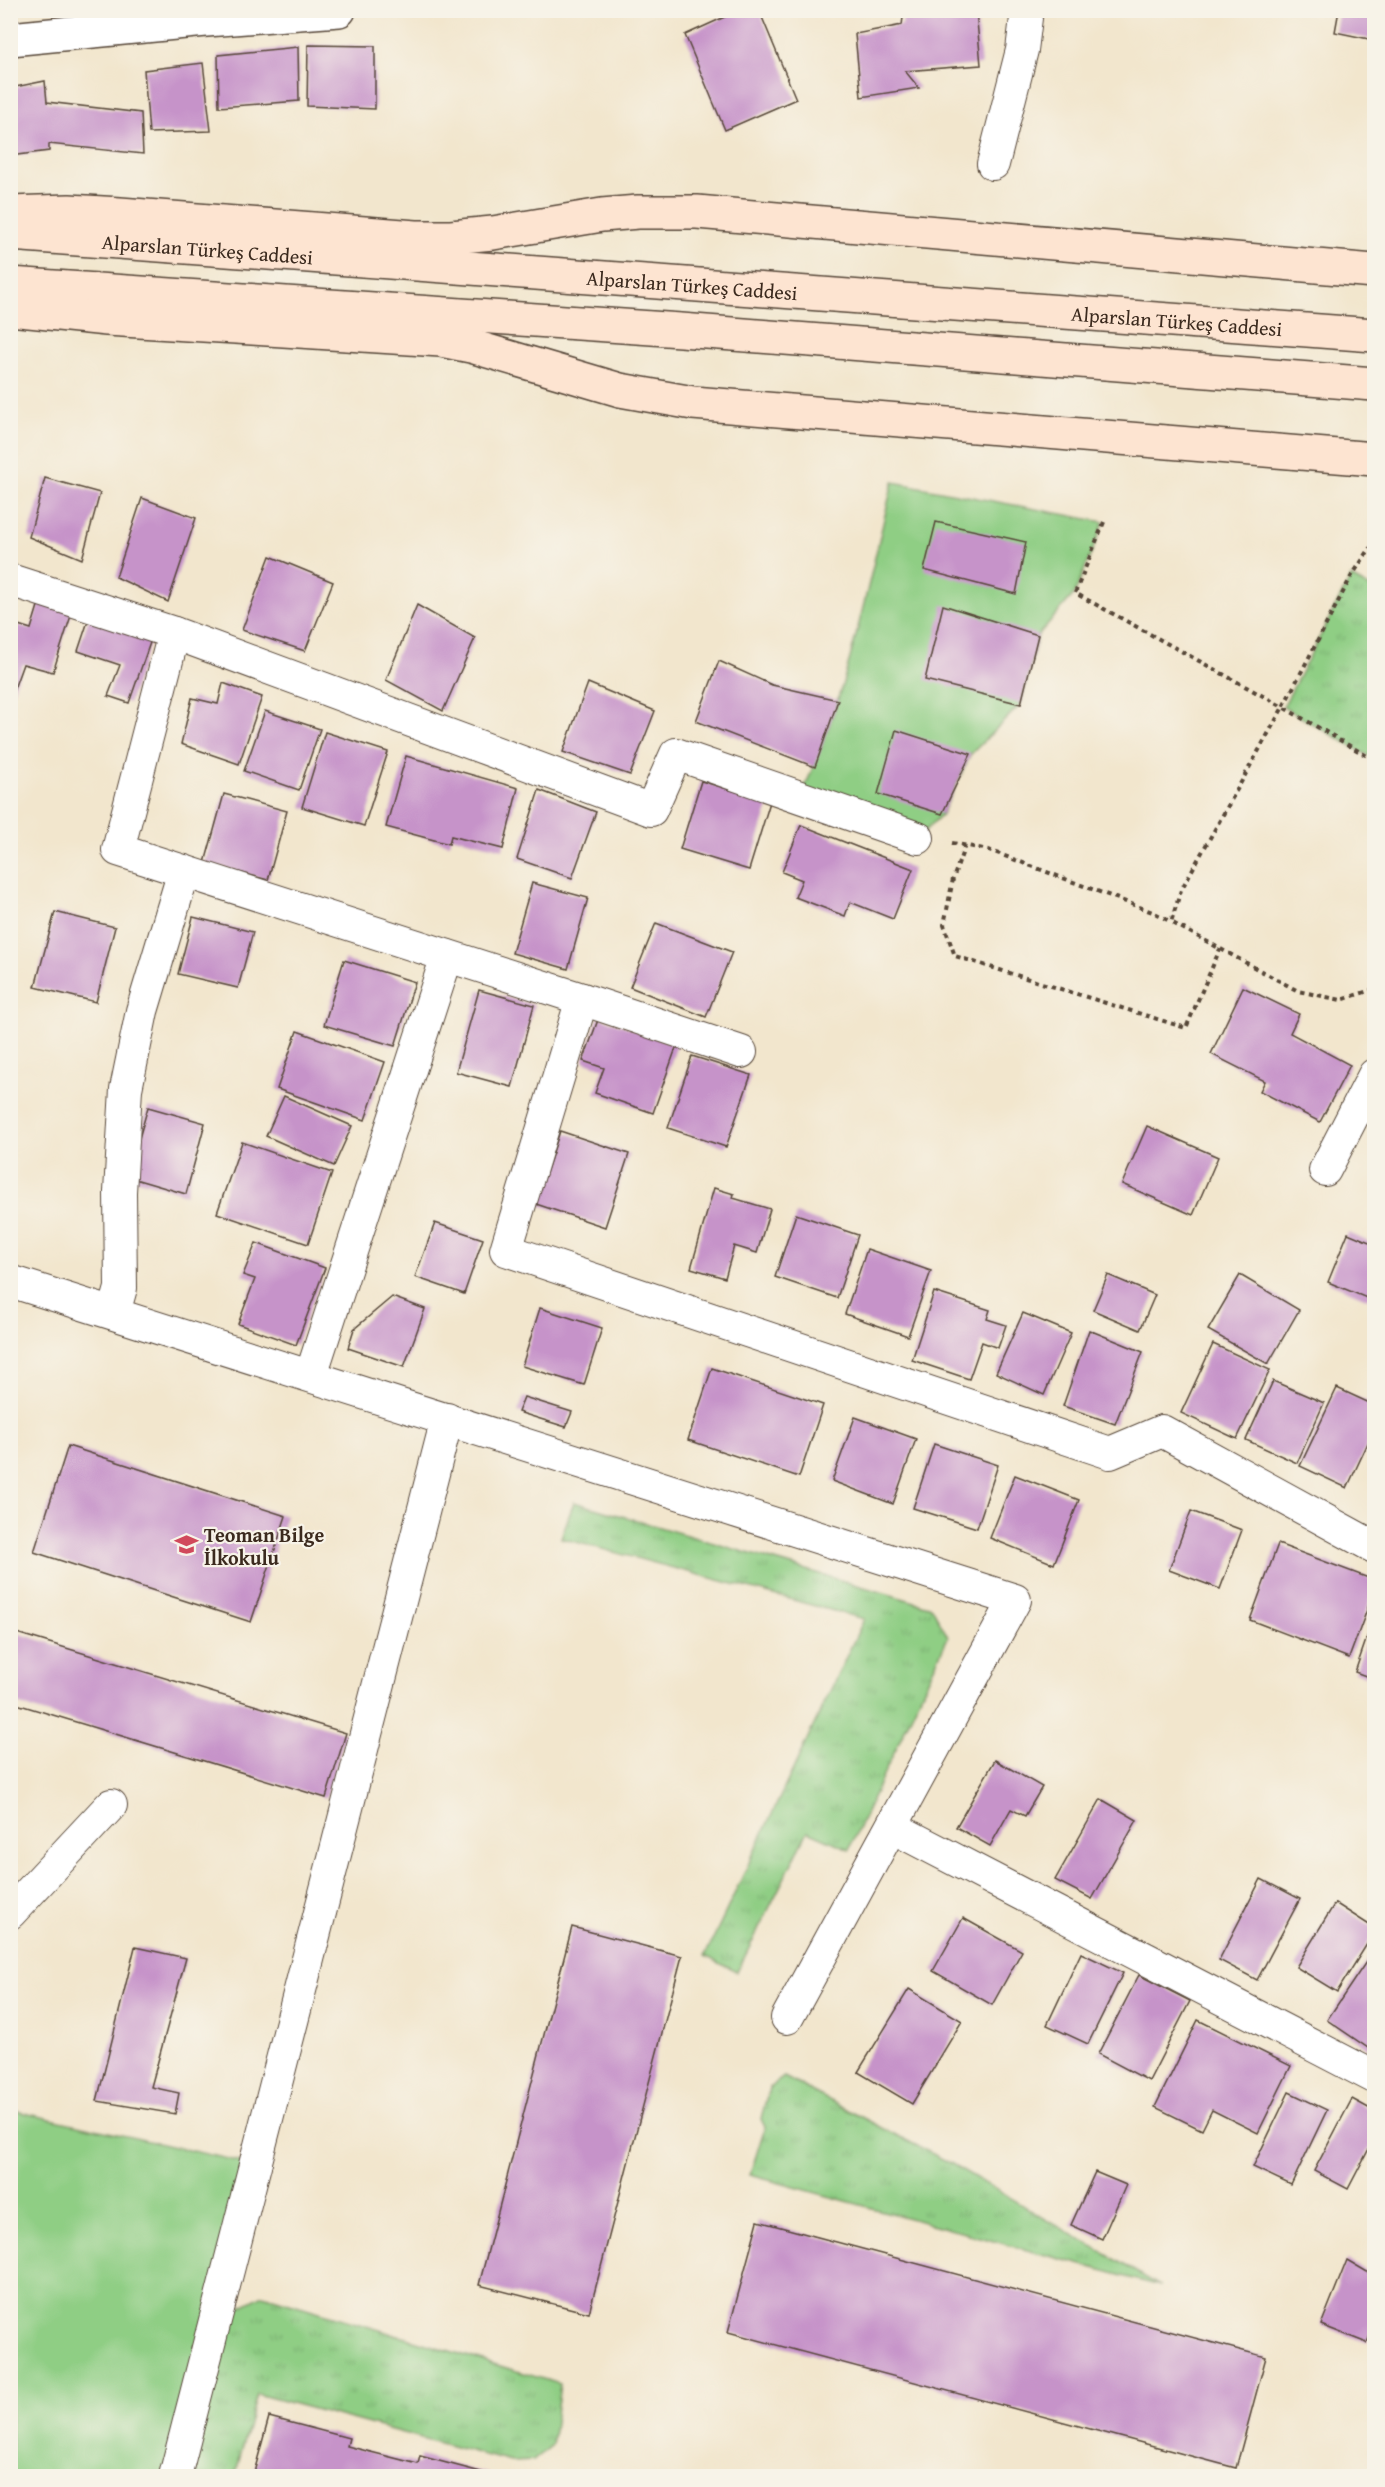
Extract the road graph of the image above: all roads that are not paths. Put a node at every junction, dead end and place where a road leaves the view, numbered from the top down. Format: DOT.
graph roads {
  1 [pos="339,10"];
  2 [pos="1028,10"];
  3 [pos="207,15"];
  4 [pos="10,39"];
  5 [pos="993,164"];
  6 [pos="10,213"];
  7 [pos="10,234"];
  8 [pos="1374,271"];
  9 [pos="10,284"];
  10 [pos="10,309"];
  11 [pos="1374,335"];
  12 [pos="1374,384"];
  13 [pos="1374,459"];
  14 [pos="10,580"];
  15 [pos="174,633"];
  16 [pos="918,838"];
  17 [pos="184,871"];
  18 [pos="447,956"];
  19 [pos="582,999"];
  20 [pos="741,1052"];
  21 [pos="1374,1075"];
  22 [pos="1325,1170"];
  23 [pos="10,1281"];
  24 [pos="114,1313"];
  25 [pos="311,1375"];
  26 [pos="447,1419"];
  27 [pos="1374,1546"];
  28 [pos="111,1805"];
  29 [pos="892,1827"];
  30 [pos="10,1913"];
  31 [pos="787,2018"];
  32 [pos="1374,2077"];
  33 [pos="175,2476"];
  1 -- 3 [label="street"];
  2 -- 5 [label="street"];
  3 -- 4 [label="street"];
  6 -- 8 [label="main road"];
  7 -- 11 [label="main road, Alparslan Türkeş Caddesi"];
  9 -- 12 [label="main road"];
  10 -- 13 [label="main road"];
  14 -- 15 [label="street"];
  15 -- 16 [label="street"];
  15 -- 17 [label="street"];
  17 -- 18 [label="street"];
  17 -- 24 [label="street"];
  18 -- 19 [label="street"];
  18 -- 25 [label="street"];
  19 -- 20 [label="street"];
  19 -- 27 [label="street"];
  21 -- 22 [label="street"];
  23 -- 24 [label="street"];
  24 -- 25 [label="street"];
  25 -- 26 [label="street"];
  26 -- 29 [label="street"];
  26 -- 33 [label="street"];
  28 -- 30 [label="street"];
  29 -- 31 [label="street"];
  29 -- 32 [label="street"];
}
